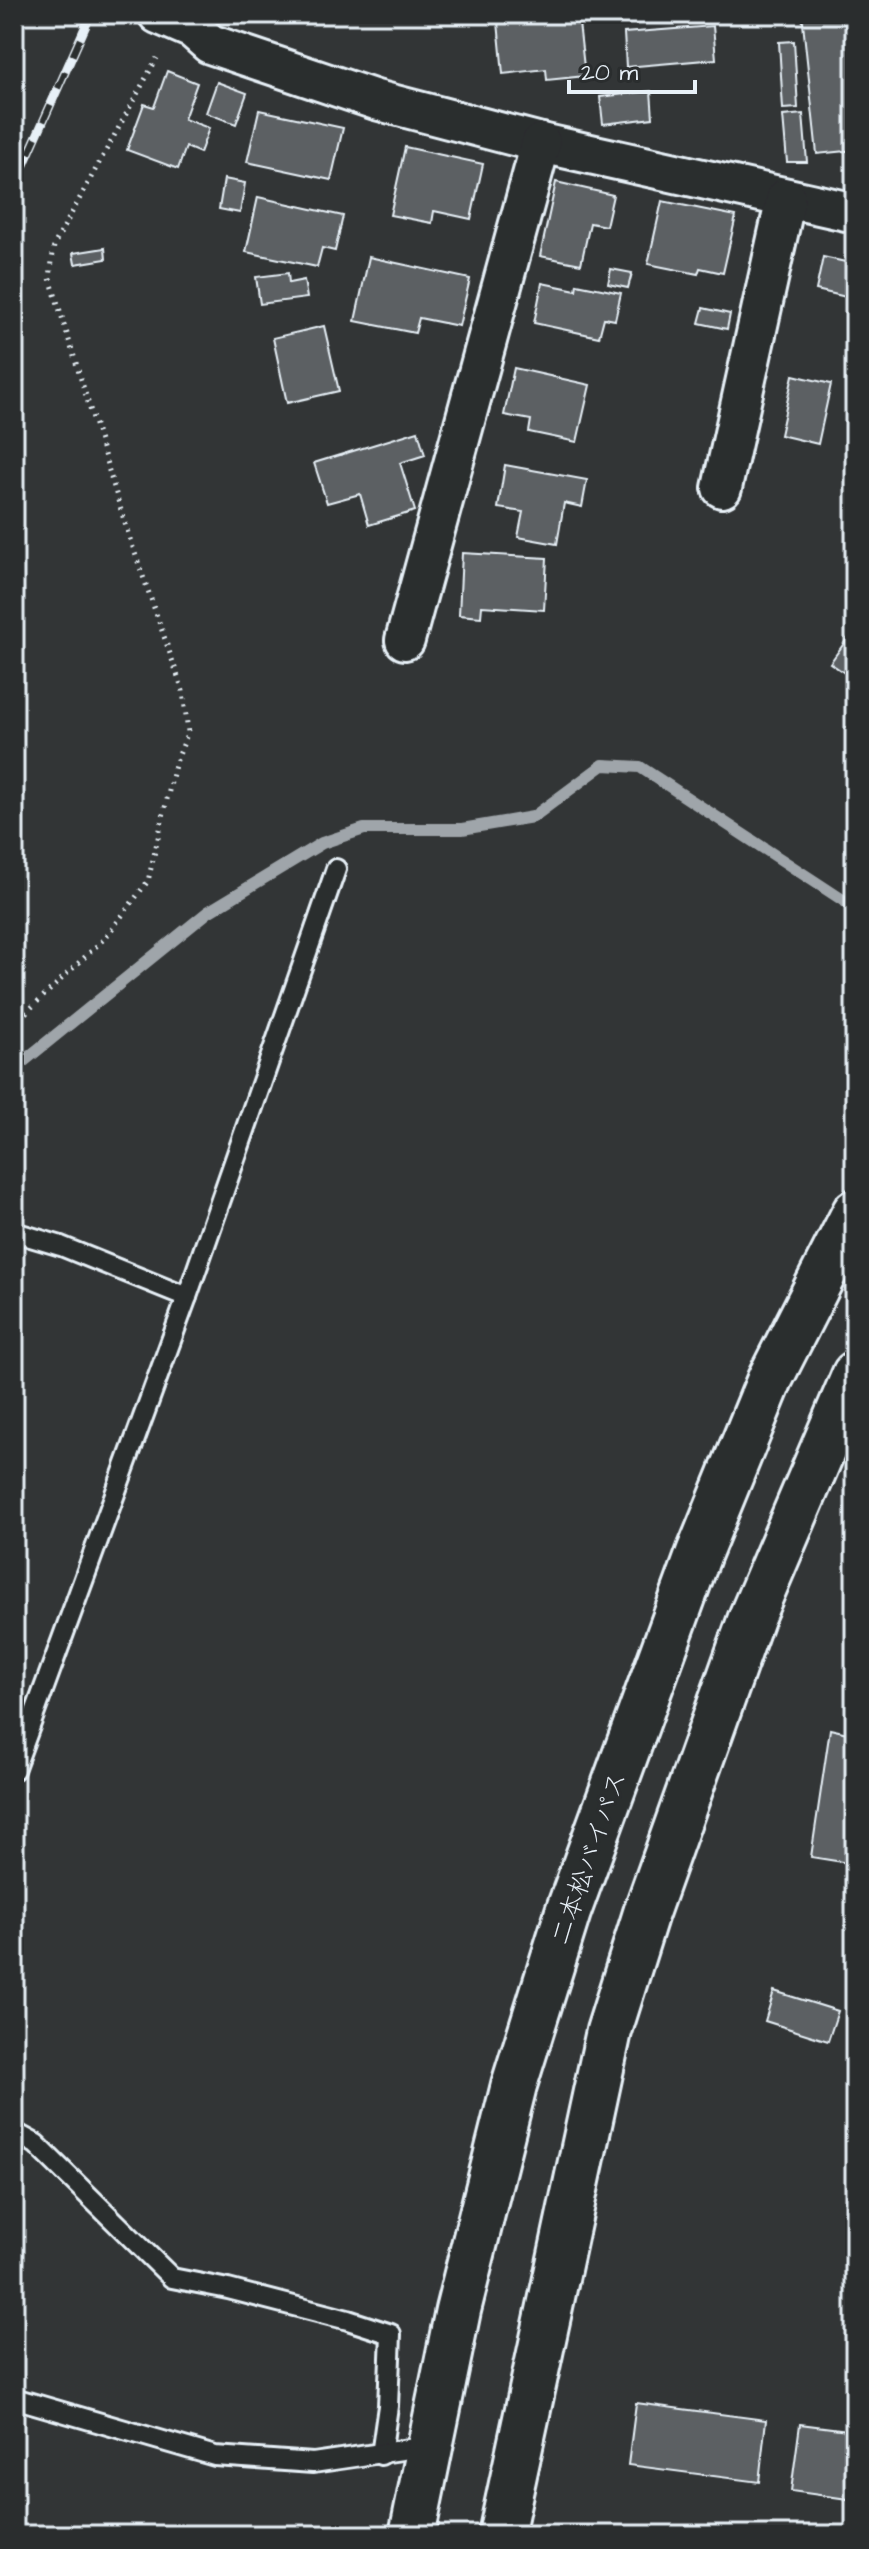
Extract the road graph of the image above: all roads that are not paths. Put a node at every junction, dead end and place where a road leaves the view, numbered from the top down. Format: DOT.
graph roads {
  1 [pos="182,20"];
  2 [pos="541,143"];
  3 [pos="786,198"];
  4 [pos="855,213"];
  5 [pos="722,488"];
  6 [pos="405,640"];
  7 [pos="336,869"];
  8 [pos="855,1212"];
  9 [pos="14,1232"];
  10 [pos="187,1297"];
  11 [pos="855,1374"];
  12 [pos="14,1770"];
  13 [pos="14,2132"];
  14 [pos="14,2398"];
  15 [pos="429,2446"];
  16 [pos="381,2455"];
  17 [pos="412,2535"];
  18 [pos="501,2535"];
  1 -- 2 [label="street"];
  2 -- 3 [label="street"];
  2 -- 6 [label="street"];
  3 -- 4 [label="street"];
  3 -- 5 [label="street"];
  7 -- 10 [label="lane"];
  8 -- 15 [label="highway, 二本松バイパス"];
  9 -- 10 [label="lane"];
  10 -- 12 [label="lane"];
  11 -- 18 [label="highway"];
  13 -- 16 [label="lane"];
  14 -- 16 [label="lane"];
  15 -- 16 [label="lane"];
  15 -- 17 [label="highway, 二本松バイパス"];
}
